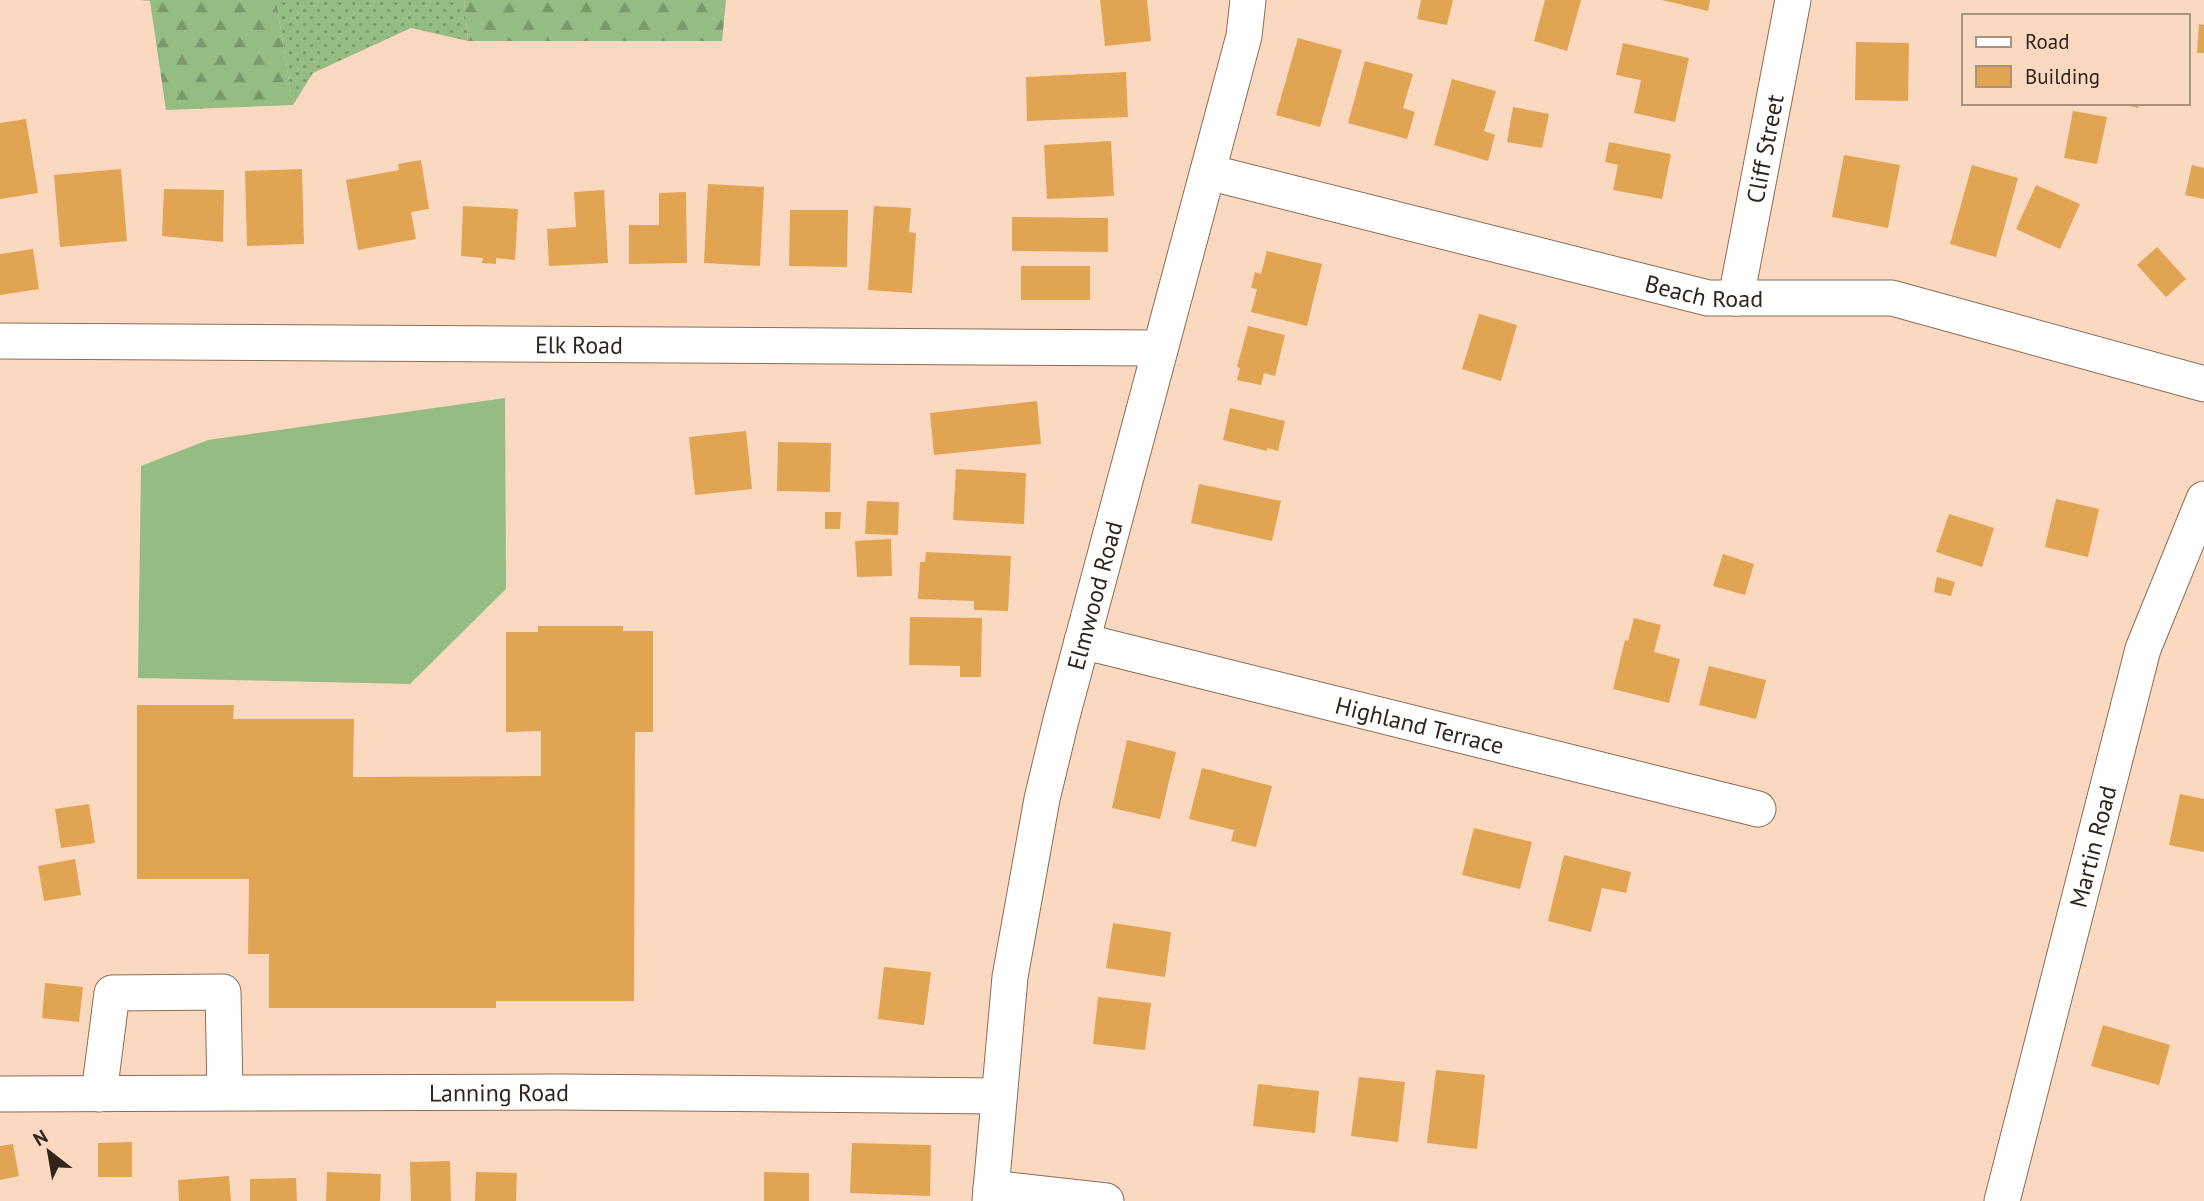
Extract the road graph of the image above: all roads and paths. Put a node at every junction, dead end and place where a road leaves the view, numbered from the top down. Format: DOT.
graph roads {
  1 [pos="1248,0"];
  2 [pos="1793,0"];
  3 [pos="1208,172"];
  4 [pos="1737,298"];
  5 [pos="0,341"];
  6 [pos="1159,348"];
  7 [pos="2204,384"];
  8 [pos="2204,499"];
  9 [pos="1082,641"];
  10 [pos="1758,809"];
  11 [pos="225,1092"];
  12 [pos="0,1094"];
  13 [pos="99,1094"];
  14 [pos="999,1097"];
  15 [pos="990,1194"];
  16 [pos="1106,1201"];
  17 [pos="2003,1201"];
  1 -- 3 [label="street, Elmwood Road"];
  2 -- 4 [label="street, Cliff Street"];
  3 -- 4 [label="street, Beach Road"];
  3 -- 6 [label="street, Elmwood Road"];
  4 -- 7 [label="street, Beach Road"];
  5 -- 6 [label="street, Elk Road"];
  6 -- 9 [label="street, Elmwood Road"];
  8 -- 17 [label="street, Martin Road"];
  9 -- 10 [label="street, Highland Terrace"];
  9 -- 14 [label="street, Elmwood Road"];
  11 -- 13 [label="street, Lanning Road"];
  11 -- 13 [label="street"];
  11 -- 14 [label="street, Lanning Road"];
  12 -- 13 [label="street, Lanning Road"];
  14 -- 15 [label="street, Elmwood Road"];
  15 -- 16 [label="street"];
}
